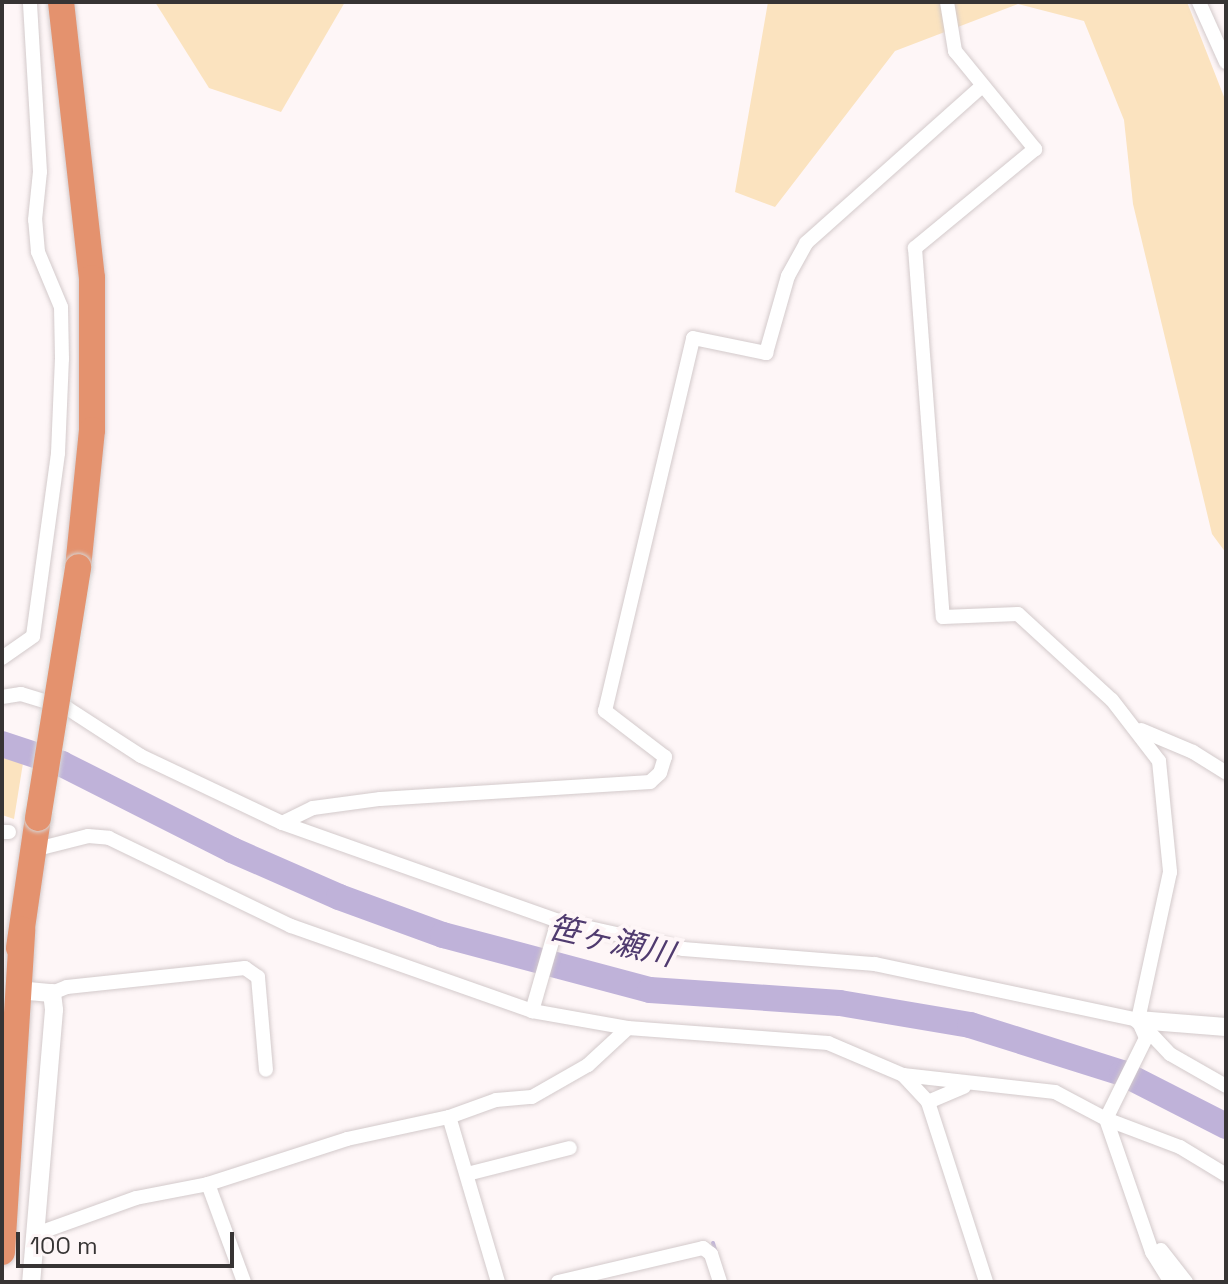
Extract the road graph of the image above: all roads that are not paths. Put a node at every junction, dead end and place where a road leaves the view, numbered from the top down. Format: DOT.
graph roads {
  1 [pos="30,2"];
  2 [pos="47,2"];
  3 [pos="61,2"];
  4 [pos="947,2"];
  5 [pos="1199,2"];
  6 [pos="1226,62"];
  7 [pos="982,86"];
  8 [pos="72,566"];
  9 [pos="2,658"];
  10 [pos="2,697"];
  11 [pos="1138,729"];
  12 [pos="1226,773"];
  13 [pos="282,823"];
  14 [pos="19,824"];
  15 [pos="45,847"];
  16 [pos="558,921"];
  17 [pos="22,930"];
  18 [pos="3,962"];
  19 [pos="28,991"];
  20 [pos="52,993"];
  21 [pos="532,1011"];
  22 [pos="1138,1020"];
  23 [pos="1226,1027"];
  24 [pos="628,1028"];
  25 [pos="2,1054"];
  26 [pos="266,1070"];
  27 [pos="903,1075"];
  28 [pos="967,1085"];
  29 [pos="1226,1086"];
  30 [pos="928,1102"];
  31 [pos="1108,1114"];
  32 [pos="449,1117"];
  33 [pos="570,1148"];
  34 [pos="467,1174"];
  35 [pos="1226,1175"];
  36 [pos="208,1184"];
  37 [pos="36,1234"];
  38 [pos="1149,1240"];
  39 [pos="2,1252"];
  40 [pos="31,1282"];
  41 [pos="244,1282"];
  42 [pos="498,1282"];
  43 [pos="558,1282"];
  44 [pos="720,1282"];
  45 [pos="986,1282"];
  46 [pos="1171,1282"];
  47 [pos="1186,1282"];
  1 -- 9 [label="street"];
  2 -- 8 [label="highway"];
  3 -- 8 [label="highway"];
  4 -- 7 [label="street"];
  5 -- 6 [label="street"];
  7 -- 11 [label="street"];
  7 -- 13 [label="street"];
  8 -- 14 [label="highway, bridge"];
  10 -- 13 [label="street"];
  11 -- 12 [label="street"];
  11 -- 22 [label="street"];
  13 -- 16 [label="street"];
  14 -- 17 [label="highway"];
  14 -- 18 [label="highway"];
  15 -- 21 [label="street"];
  16 -- 21 [label="street"];
  16 -- 22 [label="street"];
  17 -- 25 [label="highway"];
  17 -- 39 [label="highway"];
  19 -- 20 [label="street"];
  20 -- 26 [label="street"];
  20 -- 37 [label="street"];
  21 -- 24 [label="street"];
  22 -- 23 [label="street"];
  22 -- 29 [label="street"];
  22 -- 31 [label="street"];
  24 -- 27 [label="street"];
  24 -- 32 [label="street"];
  27 -- 28 [label="street"];
  27 -- 30 [label="street"];
  28 -- 30 [label="street"];
  28 -- 31 [label="street"];
  30 -- 45 [label="street"];
  31 -- 35 [label="street"];
  31 -- 38 [label="street"];
  32 -- 34 [label="street"];
  32 -- 36 [label="street"];
  33 -- 34 [label="street"];
  34 -- 42 [label="street"];
  36 -- 37 [label="street"];
  36 -- 41 [label="street"];
  37 -- 40 [label="street"];
  38 -- 46 [label="street"];
  38 -- 47 [label="street"];
  43 -- 44 [label="street"];
}
